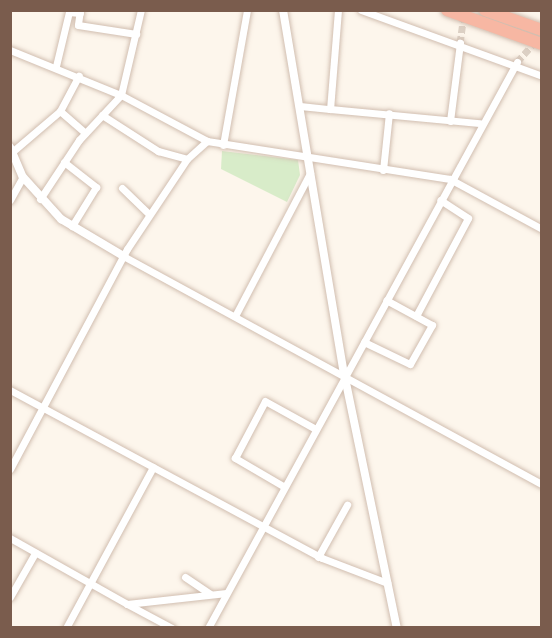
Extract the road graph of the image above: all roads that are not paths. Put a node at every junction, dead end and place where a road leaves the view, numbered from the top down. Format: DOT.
graph roads {
  1 [pos="141,10"];
  2 [pos="247,10"];
  3 [pos="283,10"];
  4 [pos="338,10"];
  5 [pos="361,10"];
  6 [pos="447,10"];
  7 [pos="485,10"];
  8 [pos="80,12"];
  9 [pos="542,30"];
  10 [pos="136,34"];
  11 [pos="542,44"];
  12 [pos="459,46"];
  13 [pos="10,50"];
  14 [pos="515,65"];
  15 [pos="56,66"];
  16 [pos="79,76"];
  17 [pos="542,76"];
  18 [pos="121,95"];
  19 [pos="300,106"];
  20 [pos="330,109"];
  21 [pos="60,111"];
  22 [pos="389,113"];
  23 [pos="102,115"];
  24 [pos="450,121"];
  25 [pos="479,123"];
  26 [pos="85,133"];
  27 [pos="207,141"];
  28 [pos="223,145"];
  29 [pos="11,150"];
  30 [pos="308,157"];
  31 [pos="187,159"];
  32 [pos="64,162"];
  33 [pos="383,170"];
  34 [pos="310,173"];
  35 [pos="23,177"];
  36 [pos="450,179"];
  37 [pos="122,188"];
  38 [pos="40,199"];
  39 [pos="10,200"];
  40 [pos="440,200"];
  41 [pos="149,214"];
  42 [pos="72,226"];
  43 [pos="542,229"];
  44 [pos="125,256"];
  45 [pos="386,300"];
  46 [pos="235,316"];
  47 [pos="416,316"];
  48 [pos="363,342"];
  49 [pos="344,374"];
  50 [pos="10,390"];
  51 [pos="44,409"];
  52 [pos="314,428"];
  53 [pos="153,467"];
  54 [pos="10,469"];
  55 [pos="542,484"];
  56 [pos="283,486"];
  57 [pos="347,505"];
  58 [pos="261,525"];
  59 [pos="10,538"];
  60 [pos="35,553"];
  61 [pos="318,556"];
  62 [pos="185,577"];
  63 [pos="387,582"];
  64 [pos="89,583"];
  65 [pos="226,593"];
  66 [pos="211,594"];
  67 [pos="10,597"];
  68 [pos="127,604"];
  69 [pos="66,627"];
  70 [pos="172,627"];
  71 [pos="208,627"];
  72 [pos="397,627"];
  1 -- 10 [label="street"];
  2 -- 28 [label="street"];
  3 -- 19 [label="street"];
  4 -- 20 [label="street"];
  5 -- 12 [label="street"];
  6 -- 11 [label="highway"];
  7 -- 9 [label="highway"];
  8 -- 10 [label="street"];
  8 -- 15 [label="street"];
  10 -- 18 [label="street"];
  12 -- 14 [label="street"];
  12 -- 24 [label="street"];
  13 -- 15 [label="street"];
  14 -- 17 [label="street"];
  14 -- 25 [label="street"];
  15 -- 16 [label="street"];
  16 -- 18 [label="street"];
  16 -- 21 [label="street"];
  18 -- 23 [label="street"];
  18 -- 27 [label="street"];
  19 -- 20 [label="street"];
  19 -- 30 [label="street"];
  20 -- 22 [label="street"];
  21 -- 26 [label="street"];
  21 -- 29 [label="street"];
  22 -- 24 [label="street"];
  22 -- 33 [label="street"];
  23 -- 26 [label="street"];
  23 -- 31 [label="street"];
  24 -- 25 [label="street"];
  25 -- 36 [label="street"];
  26 -- 32 [label="street"];
  27 -- 28 [label="street"];
  27 -- 31 [label="street"];
  28 -- 30 [label="street"];
  29 -- 35 [label="street"];
  30 -- 33 [label="street"];
  30 -- 34 [label="street"];
  31 -- 41 [label="street"];
  32 -- 38 [label="street"];
  32 -- 42 [label="street"];
  33 -- 36 [label="street"];
  34 -- 46 [label="street"];
  34 -- 49 [label="street"];
  35 -- 38 [label="street"];
  35 -- 39 [label="street"];
  36 -- 40 [label="street"];
  36 -- 43 [label="street"];
  37 -- 41 [label="street"];
  38 -- 42 [label="street"];
  40 -- 45 [label="street"];
  40 -- 47 [label="street"];
  41 -- 44 [label="street"];
  42 -- 44 [label="street"];
  44 -- 46 [label="street"];
  44 -- 51 [label="street"];
  45 -- 47 [label="street"];
  45 -- 48 [label="street"];
  46 -- 49 [label="street"];
  47 -- 48 [label="street"];
  48 -- 49 [label="street"];
  49 -- 52 [label="street"];
  49 -- 55 [label="street"];
  49 -- 63 [label="street"];
  50 -- 51 [label="street"];
  51 -- 53 [label="street"];
  51 -- 54 [label="street"];
  52 -- 56 [label="street"];
  52 -- 56 [label="street"];
  53 -- 58 [label="street"];
  53 -- 64 [label="street"];
  56 -- 58 [label="street"];
  57 -- 61 [label="street"];
  58 -- 61 [label="street"];
  58 -- 65 [label="street"];
  59 -- 60 [label="street"];
  60 -- 64 [label="street"];
  60 -- 67 [label="street"];
  61 -- 63 [label="street"];
  62 -- 66 [label="street"];
  63 -- 72 [label="street"];
  64 -- 68 [label="street"];
  64 -- 69 [label="street"];
  65 -- 66 [label="street"];
  65 -- 71 [label="street"];
  66 -- 68 [label="street"];
  68 -- 70 [label="street"];
}
